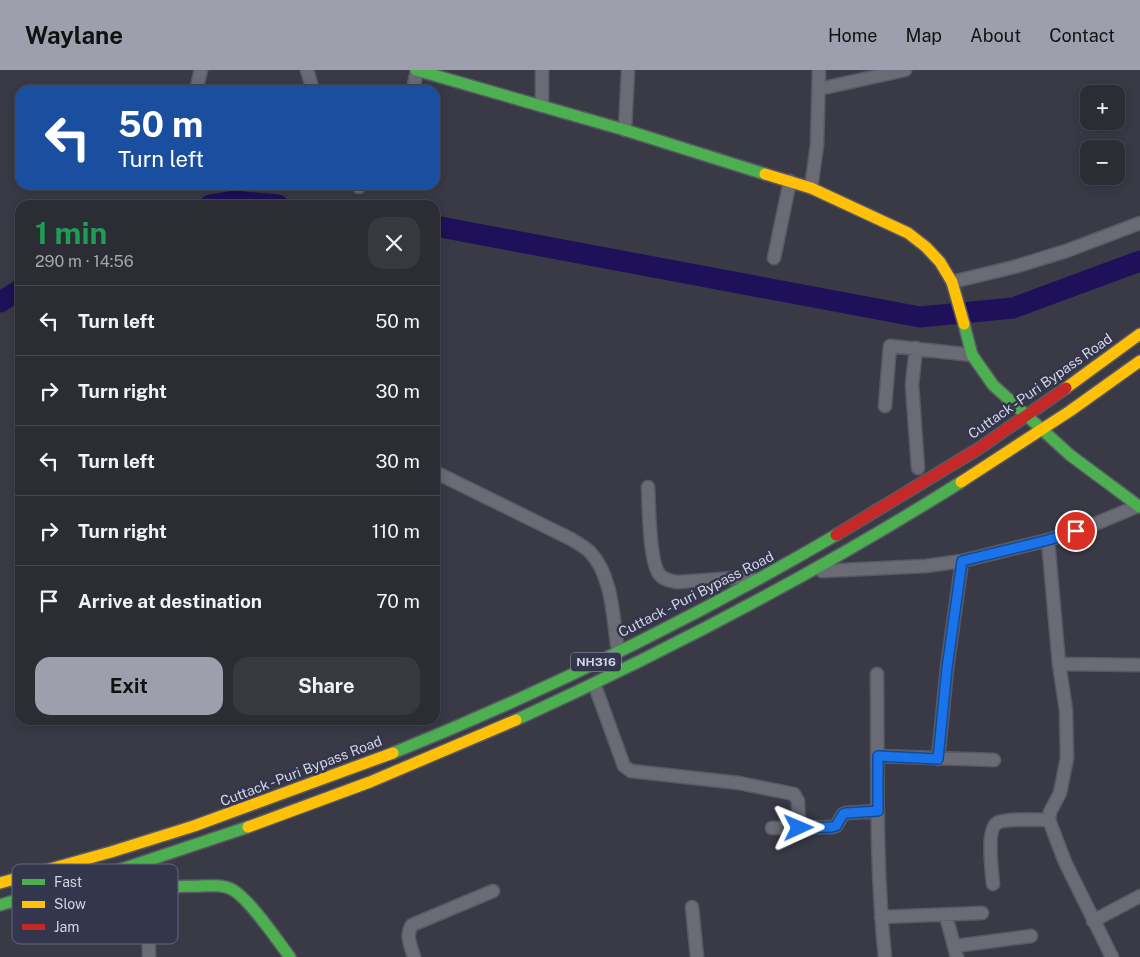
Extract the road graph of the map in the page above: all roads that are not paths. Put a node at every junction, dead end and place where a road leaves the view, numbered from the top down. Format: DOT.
graph roads {
  1 [pos="202,70"];
  2 [pos="307,70"];
  3 [pos="417,70"];
  4 [pos="542,70"];
  5 [pos="628,70"];
  6 [pos="819,70"];
  7 [pos="905,70"];
  8 [pos="446,74"];
  9 [pos="198,85"];
  10 [pos="312,85"];
  11 [pos="414,85"];
  12 [pos="819,89"];
  13 [pos="542,106"];
  14 [pos="625,130"];
  15 [pos="790,181"];
  16 [pos="812,188"];
  17 [pos="1140,223"];
  18 [pos="774,258"];
  19 [pos="954,286"];
  20 [pos="1140,334"];
  21 [pos="916,348"];
  22 [pos="972,356"];
  23 [pos="1140,361"];
  24 [pos="885,406"];
  25 [pos="1026,416"];
  26 [pos="1042,431"];
  27 [pos="918,468"];
  28 [pos="440,474"];
  29 [pos="648,487"];
  30 [pos="1139,506"];
  31 [pos="1048,540"];
  32 [pos="962,561"];
  33 [pos="815,571"];
  34 [pos="765,576"];
  35 [pos="618,651"];
  36 [pos="1059,664"];
  37 [pos="1140,665"];
  38 [pos="877,674"];
  39 [pos="595,686"];
  40 [pos="878,756"];
  41 [pos="938,759"];
  42 [pos="994,760"];
  43 [pos="878,811"];
  44 [pos="1049,820"];
  45 [pos="799,824"];
  46 [pos="772,828"];
  47 [pos="68,864"];
  48 [pos="139,864"];
  49 [pos="993,884"];
  50 [pos="178,887"];
  51 [pos="493,890"];
  52 [pos="1140,896"];
  53 [pos="12,901"];
  54 [pos="0,905"];
  55 [pos="692,907"];
  56 [pos="982,913"];
  57 [pos="880,916"];
  58 [pos="946,916"];
  59 [pos="1093,921"];
  60 [pos="1031,936"];
  61 [pos="149,944"];
  62 [pos="956,952"];
  63 [pos="149,957"];
  64 [pos="290,957"];
  65 [pos="414,957"];
  66 [pos="697,957"];
  67 [pos="885,957"];
  68 [pos="1112,957"];
  1 -- 9 [label="street"];
  2 -- 10 [label="street"];
  3 -- 8 [label="main road"];
  3 -- 11 [label="street"];
  4 -- 13 [label="street"];
  5 -- 14 [label="street"];
  6 -- 12 [label="street"];
  7 -- 12 [label="street"];
  8 -- 13 [label="main road"];
  12 -- 16 [label="street"];
  13 -- 14 [label="main road"];
  14 -- 15 [label="main road"];
  15 -- 16 [label="main road"];
  15 -- 18 [label="street"];
  16 -- 19 [label="main road"];
  17 -- 19 [label="street"];
  19 -- 22 [label="main road"];
  20 -- 25 [label="main road, Cuttack - Puri Bypass Road / NH316"];
  21 -- 22 [label="street"];
  21 -- 24 [label="street"];
  21 -- 27 [label="street"];
  22 -- 25 [label="main road"];
  23 -- 26 [label="main road, NH316"];
  25 -- 26 [label="main road"];
  25 -- 34 [label="main road, Cuttack - Puri Bypass Road / NH316"];
  26 -- 30 [label="main road"];
  26 -- 33 [label="main road, NH316"];
  28 -- 35 [label="street"];
  29 -- 34 [label="street"];
  30 -- 31 [label="street"];
  31 -- 32 [label="street"];
  31 -- 36 [label="street"];
  32 -- 33 [label="street"];
  32 -- 41 [label="street"];
  33 -- 39 [label="main road, NH316"];
  34 -- 35 [label="main road, Cuttack - Puri Bypass Road / NH316"];
  35 -- 47 [label="main road, Cuttack - Puri Bypass Road / NH316"];
  36 -- 37 [label="street"];
  36 -- 44 [label="street"];
  38 -- 40 [label="street"];
  39 -- 45 [label="street"];
  39 -- 48 [label="main road, NH316"];
  40 -- 41 [label="street"];
  40 -- 43 [label="street"];
  41 -- 42 [label="street"];
  43 -- 45 [label="street"];
  43 -- 57 [label="street"];
  44 -- 49 [label="street"];
  44 -- 59 [label="street"];
  45 -- 46 [label="street"];
  50 -- 64 [label="main road"];
  51 -- 65 [label="street"];
  52 -- 59 [label="street"];
  53 -- 54 [label="main road, NH316"];
  55 -- 66 [label="street"];
  56 -- 58 [label="street"];
  57 -- 58 [label="street"];
  57 -- 67 [label="street"];
  58 -- 62 [label="street"];
  59 -- 68 [label="street"];
  60 -- 62 [label="street"];
  61 -- 63 [label="street"];
}
